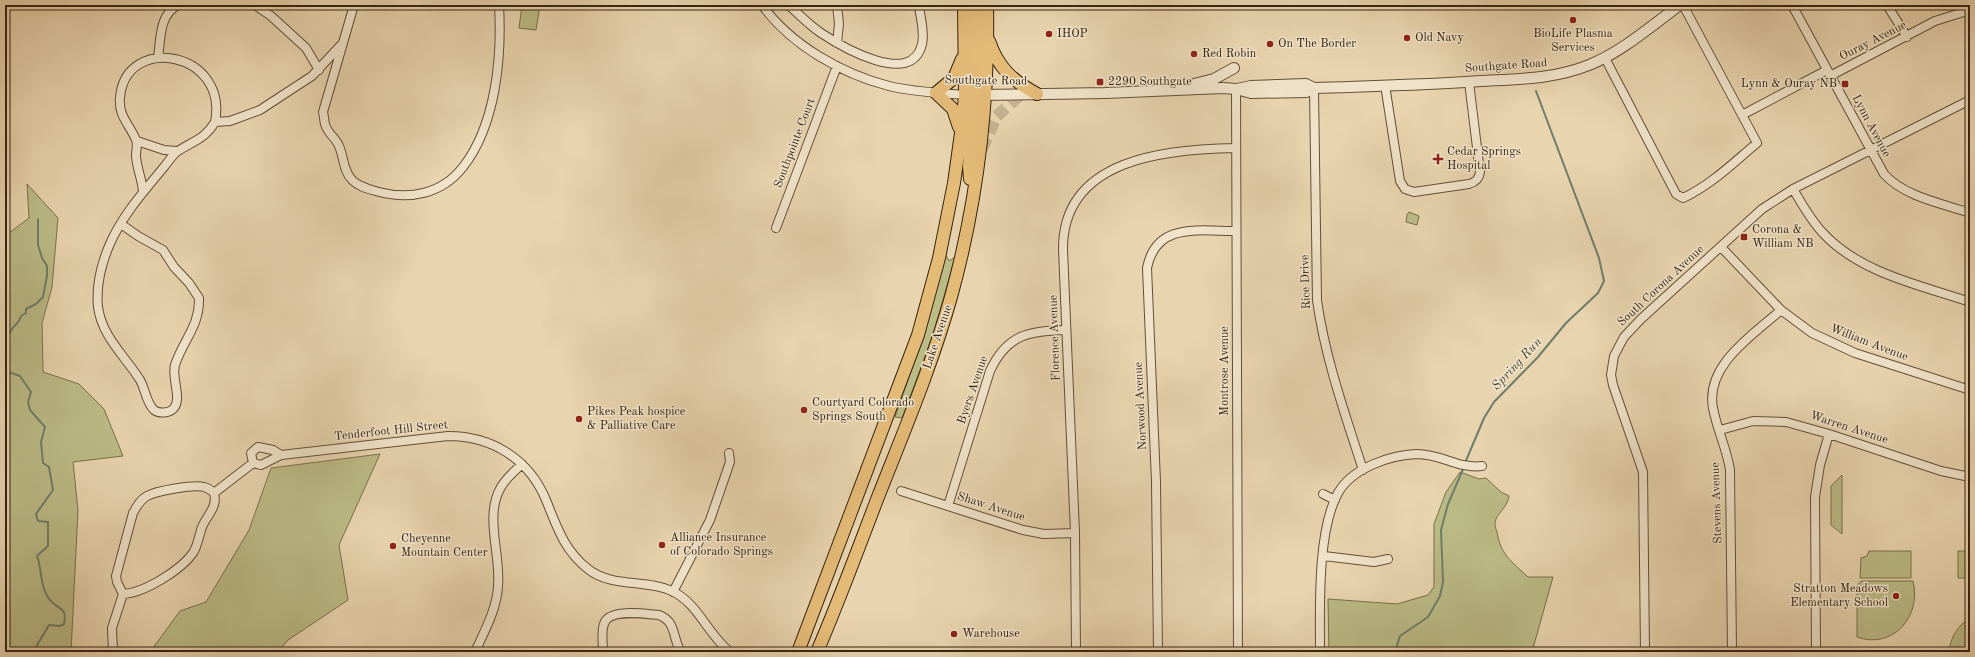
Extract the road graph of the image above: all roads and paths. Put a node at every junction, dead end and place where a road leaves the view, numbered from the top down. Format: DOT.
graph roads {
  1 [pos="178,5"];
  2 [pos="255,5"];
  3 [pos="354,5"];
  4 [pos="499,5"];
  5 [pos="788,5"];
  6 [pos="837,5"];
  7 [pos="919,5"];
  8 [pos="964,5"];
  9 [pos="974,5"];
  10 [pos="987,5"];
  11 [pos="1680,5"];
  12 [pos="1683,5"];
  13 [pos="1792,5"];
  14 [pos="1887,5"];
  15 [pos="1955,5"];
  16 [pos="765,6"];
  17 [pos="1970,10"];
  18 [pos="1955,14"];
  19 [pos="987,34"];
  20 [pos="1907,37"];
  21 [pos="343,43"];
  22 [pos="837,43"];
  23 [pos="965,46"];
  24 [pos="158,57"];
  25 [pos="1605,58"];
  26 [pos="837,66"];
  27 [pos="1234,68"];
  28 [pos="319,70"];
  29 [pos="1829,73"];
  30 [pos="1469,82"];
  31 [pos="1386,85"];
  32 [pos="1314,88"];
  33 [pos="1236,89"];
  34 [pos="1166,90"];
  35 [pos="936,92"];
  36 [pos="1037,94"];
  37 [pos="975,95"];
  38 [pos="1970,100"];
  39 [pos="1742,115"];
  40 [pos="215,122"];
  41 [pos="960,134"];
  42 [pos="137,141"];
  43 [pos="1236,148"];
  44 [pos="177,151"];
  45 [pos="1871,151"];
  46 [pos="1794,189"];
  47 [pos="144,190"];
  48 [pos="1970,213"];
  49 [pos="121,224"];
  50 [pos="776,228"];
  51 [pos="1236,231"];
  52 [pos="1721,247"];
  53 [pos="1970,302"];
  54 [pos="1781,310"];
  55 [pos="1066,330"];
  56 [pos="1970,390"];
  57 [pos="1720,430"];
  58 [pos="1829,434"];
  59 [pos="729,453"];
  60 [pos="281,455"];
  61 [pos="253,463"];
  62 [pos="522,464"];
  63 [pos="1482,466"];
  64 [pos="1363,470"];
  65 [pos="1970,477"];
  66 [pos="901,491"];
  67 [pos="214,493"];
  68 [pos="1323,494"];
  69 [pos="1335,500"];
  70 [pos="948,506"];
  71 [pos="1075,533"];
  72 [pos="1324,556"];
  73 [pos="1388,559"];
  74 [pos="673,592"];
  75 [pos="123,594"];
  76 [pos="113,652"];
  77 [pos="475,652"];
  78 [pos="603,652"];
  79 [pos="681,652"];
  80 [pos="730,652"];
  81 [pos="798,652"];
  82 [pos="817,652"];
  83 [pos="1076,652"];
  84 [pos="1158,652"];
  85 [pos="1238,652"];
  86 [pos="1320,652"];
  87 [pos="1645,652"];
  88 [pos="1732,652"];
  89 [pos="1816,652"];
  1 -- 24 [label="street"];
  2 -- 28 [label="street"];
  3 -- 21 [label="street"];
  4 -- 21 [label="street"];
  5 -- 22 [label="street"];
  6 -- 22 [label="street"];
  7 -- 22 [label="street"];
  8 -- 23 [label="main road, Lake Avenue"];
  9 -- 37 [label="main road"];
  10 -- 19 [label="main road, Lake Avenue"];
  11 -- 25 [label="street, Southgate Road"];
  12 -- 39 [label="street"];
  13 -- 29 [label="street, Lynn Avenue"];
  14 -- 20 [label="street"];
  15 -- 18 [label="street"];
  16 -- 26 [label="street, Southgate Road"];
  17 -- 18 [label="street, Ouray Avenue"];
  18 -- 20 [label="street, Ouray Avenue"];
  19 -- 36 [label="main road"];
  19 -- 37 [label="main road, Lake Avenue"];
  20 -- 29 [label="street, Ouray Avenue"];
  21 -- 28 [label="street"];
  23 -- 35 [label="main road"];
  23 -- 37 [label="main road, Lake Avenue"];
  24 -- 40 [label="street"];
  24 -- 42 [label="street"];
  25 -- 30 [label="street, Southgate Road"];
  25 -- 39 [label="street"];
  26 -- 35 [label="street, Southgate Road"];
  26 -- 50 [label="street, Southpointe Court"];
  27 -- 34 [label="street"];
  28 -- 40 [label="street"];
  29 -- 39 [label="street, Ouray Avenue"];
  29 -- 45 [label="street, Lynn Avenue"];
  30 -- 31 [label="street, Southgate Road"];
  30 -- 31 [label="street"];
  31 -- 32 [label="street, Southgate Road"];
  32 -- 33 [label="street, Southgate Road"];
  32 -- 64 [label="street, Rice Drive"];
  33 -- 34 [label="street, Southgate Road"];
  33 -- 43 [label="street, Montrose Avenue"];
  34 -- 36 [label="street, Southgate Road"];
  35 -- 37 [label="street, Southgate Road"];
  35 -- 41 [label="main road"];
  36 -- 37 [label="street, Southgate Road"];
  37 -- 41 [label="main road, Lake Avenue"];
  37 -- 82 [label="main road, Lake Avenue"];
  38 -- 45 [label="street, South Corona Avenue"];
  40 -- 44 [label="street"];
  41 -- 81 [label="main road, Lake Avenue"];
  42 -- 44 [label="street"];
  42 -- 47 [label="street"];
  43 -- 51 [label="street, Montrose Avenue"];
  43 -- 55 [label="street, Florence Avenue"];
  44 -- 47 [label="street"];
  45 -- 46 [label="street, South Corona Avenue"];
  45 -- 48 [label="street, Lynn Avenue"];
  46 -- 52 [label="street, South Corona Avenue"];
  46 -- 53 [label="street"];
  47 -- 49 [label="street"];
  49 -- 49 [label="street"];
  51 -- 84 [label="street, Norwood Avenue"];
  51 -- 85 [label="street, Montrose Avenue"];
  52 -- 54 [label="street, William Avenue"];
  52 -- 87 [label="street, South Corona Avenue"];
  54 -- 56 [label="street, William Avenue"];
  54 -- 57 [label="street, Stevens Avenue"];
  55 -- 70 [label="street, Byers Avenue"];
  55 -- 71 [label="street, Florence Avenue"];
  57 -- 58 [label="street, Warren Avenue"];
  57 -- 88 [label="street, Stevens Avenue"];
  58 -- 65 [label="street, Warren Avenue"];
  58 -- 89 [label="street"];
  59 -- 74 [label="street"];
  60 -- 61 [label="street, Tenderfoot Hill Street"];
  60 -- 61 [label="street, Tenderfoot Hill Street"];
  60 -- 62 [label="street, Tenderfoot Hill Street"];
  61 -- 67 [label="street, Tenderfoot Hill Street"];
  62 -- 74 [label="street, Tenderfoot Hill Street"];
  62 -- 77 [label="street"];
  63 -- 64 [label="street"];
  64 -- 69 [label="street"];
  66 -- 70 [label="street, Shaw Avenue"];
  67 -- 75 [label="street"];
  67 -- 75 [label="street"];
  68 -- 69 [label="street"];
  69 -- 72 [label="street"];
  70 -- 71 [label="street, Shaw Avenue"];
  71 -- 83 [label="street, Florence Avenue"];
  72 -- 73 [label="street"];
  72 -- 86 [label="street"];
  74 -- 80 [label="street, Tenderfoot Hill Street"];
  75 -- 76 [label="street"];
  78 -- 79 [label="street"];
}
